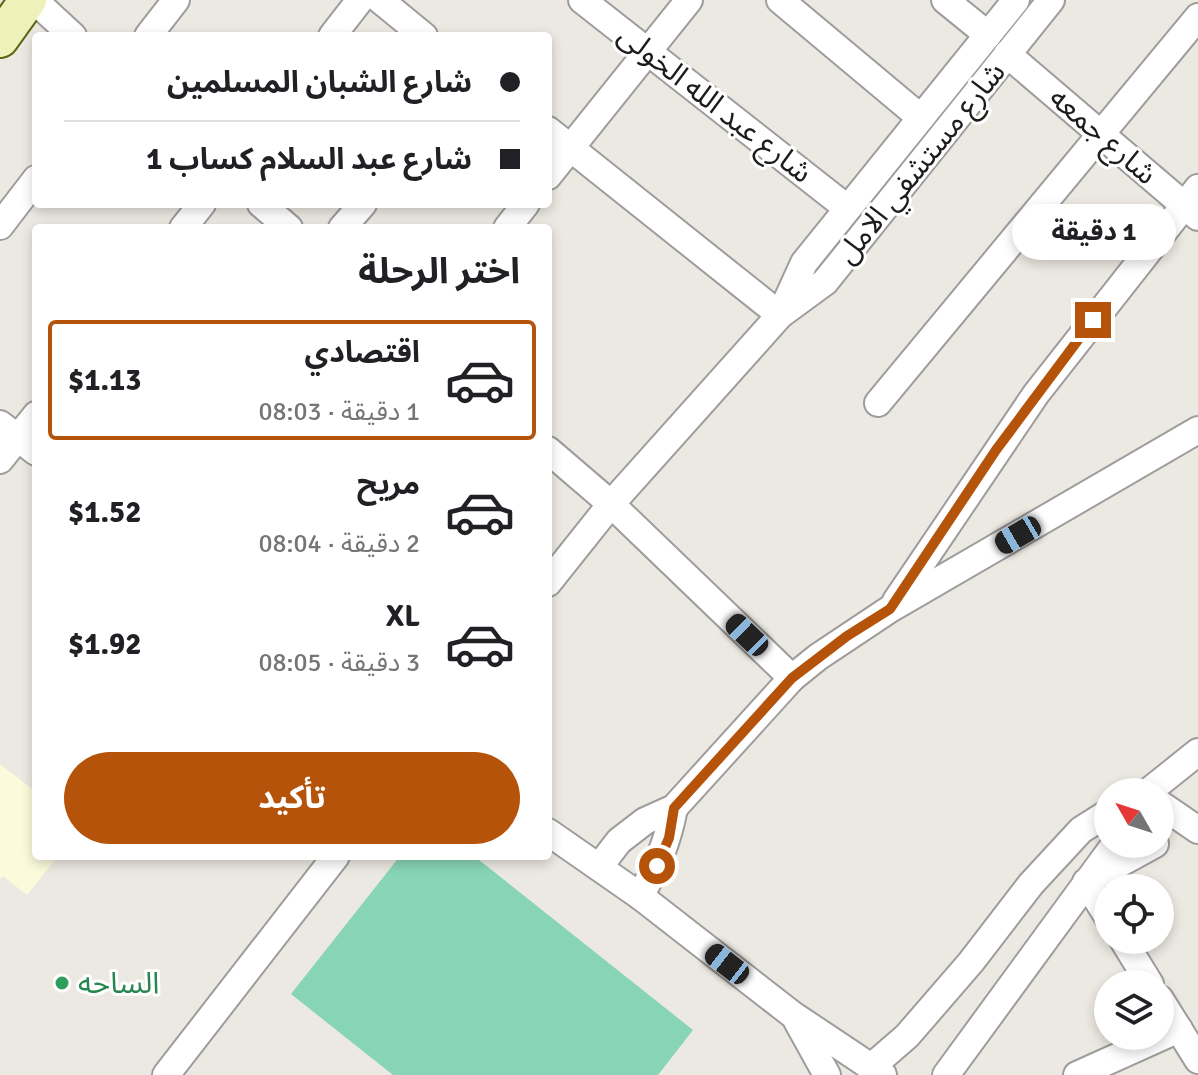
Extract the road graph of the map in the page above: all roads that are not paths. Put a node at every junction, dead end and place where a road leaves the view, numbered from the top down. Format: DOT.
graph roads {
  1 [pos="28,0"];
  2 [pos="34,0"];
  3 [pos="176,0"];
  4 [pos="360,0"];
  5 [pos="380,0"];
  6 [pos="582,0"];
  7 [pos="689,0"];
  8 [pos="780,0"];
  9 [pos="945,0"];
  10 [pos="1016,0"];
  11 [pos="1051,0"];
  12 [pos="1198,17"];
  13 [pos="69,32"];
  14 [pos="151,32"];
  15 [pos="335,32"];
  16 [pos="419,32"];
  17 [pos="988,35"];
  18 [pos="0,39"];
  19 [pos="649,50"];
  20 [pos="1007,54"];
  21 [pos="921,118"];
  22 [pos="552,133"];
  23 [pos="1101,134"];
  24 [pos="571,147"];
  25 [pos="552,171"];
  26 [pos="32,184"];
  27 [pos="1193,203"];
  28 [pos="199,208"];
  29 [pos="266,208"];
  30 [pos="360,208"];
  31 [pos="523,208"];
  32 [pos="847,208"];
  33 [pos="186,224"];
  34 [pos="284,224"];
  35 [pos="346,224"];
  36 [pos="510,224"];
  37 [pos="0,226"];
  38 [pos="780,315"];
  39 [pos="878,403"];
  40 [pos="32,420"];
  41 [pos="1198,430"];
  42 [pos="18,438"];
  43 [pos="552,453"];
  44 [pos="0,460"];
  45 [pos="611,504"];
  46 [pos="552,578"];
  47 [pos="890,609"];
  48 [pos="792,678"];
  49 [pos="1198,752"];
  50 [pos="1166,778"];
  51 [pos="674,808"];
  52 [pos="1174,813"];
  53 [pos="1094,822"];
  54 [pos="1195,827"];
  55 [pos="552,835"];
  56 [pos="1174,836"];
  57 [pos="1104,858"];
  58 [pos="1130,858"];
  59 [pos="333,860"];
  60 [pos="599,867"];
  61 [pos="1086,882"];
  62 [pos="1094,895"];
  63 [pos="640,896"];
  64 [pos="793,1015"];
  65 [pos="1174,1021"];
  66 [pos="1179,1029"];
  67 [pos="1198,1060"];
  68 [pos="877,1071"];
  69 [pos="166,1075"];
  70 [pos="827,1075"];
  71 [pos="946,1075"];
  72 [pos="1077,1075"];
  1 -- 18 [label="main road"];
  2 -- 13 [label="street"];
  3 -- 14 [label="street"];
  4 -- 15 [label="street"];
  5 -- 16 [label="street"];
  6 -- 19 [label="street, شارع عبد الله الخولى"];
  7 -- 19 [label="street"];
  8 -- 21 [label="street"];
  9 -- 17 [label="street"];
  10 -- 17 [label="street, شارع مستشفي الامل"];
  11 -- 20 [label="street, شارع مستشفي الامل"];
  12 -- 23 [label="street"];
  17 -- 21 [label="street, شارع مستشفي الامل"];
  19 -- 24 [label="street"];
  19 -- 32 [label="street, شارع عبد الله الخولى"];
  20 -- 23 [label="street, شارع جمعه"];
  20 -- 38 [label="street, شارع مستشفي الامل"];
  21 -- 32 [label="street, شارع مستشفي الامل"];
  22 -- 24 [label="street"];
  23 -- 27 [label="street, شارع جمعه"];
  23 -- 39 [label="street"];
  24 -- 25 [label="street"];
  24 -- 38 [label="street"];
  26 -- 37 [label="street"];
  27 -- 47 [label="street"];
  28 -- 33 [label="street"];
  29 -- 34 [label="street"];
  30 -- 35 [label="street"];
  31 -- 36 [label="street"];
  32 -- 38 [label="street, شارع مستشفي الامل"];
  38 -- 45 [label="street, شارع مستشفي الامل"];
  40 -- 42 [label="street"];
  41 -- 47 [label="street"];
  42 -- 44 [label="street"];
  43 -- 45 [label="street"];
  45 -- 46 [label="street, شارع مستشفي الامل"];
  45 -- 48 [label="street"];
  47 -- 48 [label="street"];
  48 -- 51 [label="street"];
  49 -- 50 [label="street"];
  51 -- 60 [label="street"];
  51 -- 63 [label="street"];
  52 -- 54 [label="street"];
  53 -- 68 [label="street"];
  54 -- 56 [label="street"];
  55 -- 60 [label="street"];
  57 -- 61 [label="street"];
  58 -- 61 [label="street"];
  59 -- 69 [label="street"];
  60 -- 63 [label="street"];
  61 -- 62 [label="street"];
  61 -- 71 [label="street"];
  63 -- 64 [label="street"];
  64 -- 68 [label="street"];
  64 -- 70 [label="street"];
  65 -- 66 [label="street"];
  66 -- 67 [label="street"];
  66 -- 72 [label="street"];
}
